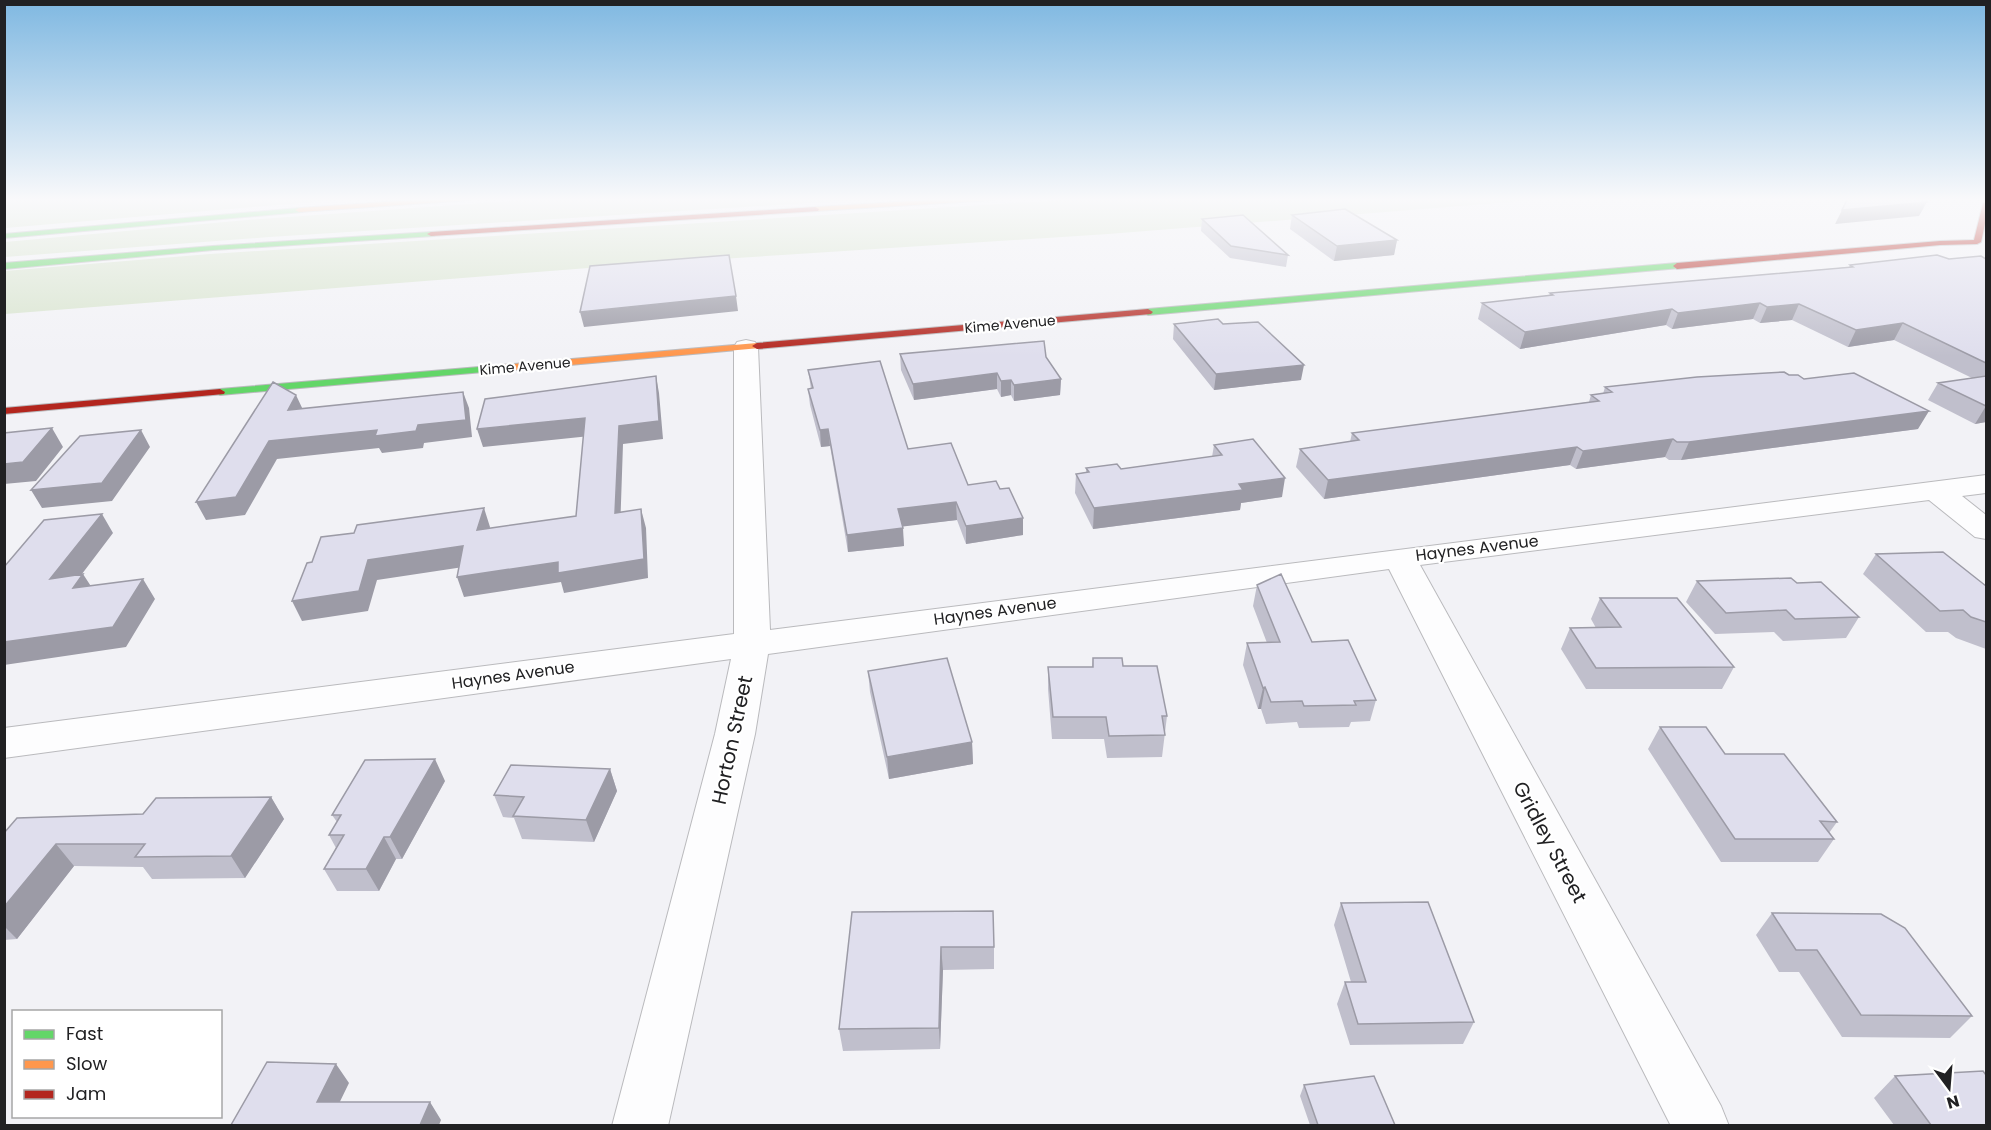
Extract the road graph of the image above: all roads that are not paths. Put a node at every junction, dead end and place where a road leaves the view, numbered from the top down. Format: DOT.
graph roads {
  1 [pos="181,251"];
  2 [pos="1850,251"];
  3 [pos="4,266"];
  4 [pos="746,347"];
  5 [pos="4,411"];
  6 [pos="1986,484"];
  7 [pos="1935,490"];
  8 [pos="1986,530"];
  9 [pos="1400,558"];
  10 [pos="752,644"];
  11 [pos="4,743"];
  12 [pos="640,1125"];
  13 [pos="1701,1125"];
  1 -- 3 [label="main road"];
  2 -- 4 [label="main road, Kime Avenue"];
  4 -- 5 [label="main road, Kime Avenue"];
  4 -- 10 [label="street, Horton Street"];
  6 -- 7 [label="street, Haynes Avenue"];
  7 -- 8 [label="street"];
  7 -- 9 [label="street, Haynes Avenue"];
  9 -- 10 [label="street, Haynes Avenue"];
  9 -- 13 [label="street, Gridley Street"];
  10 -- 11 [label="street, Haynes Avenue"];
  10 -- 12 [label="street, Horton Street"];
}
